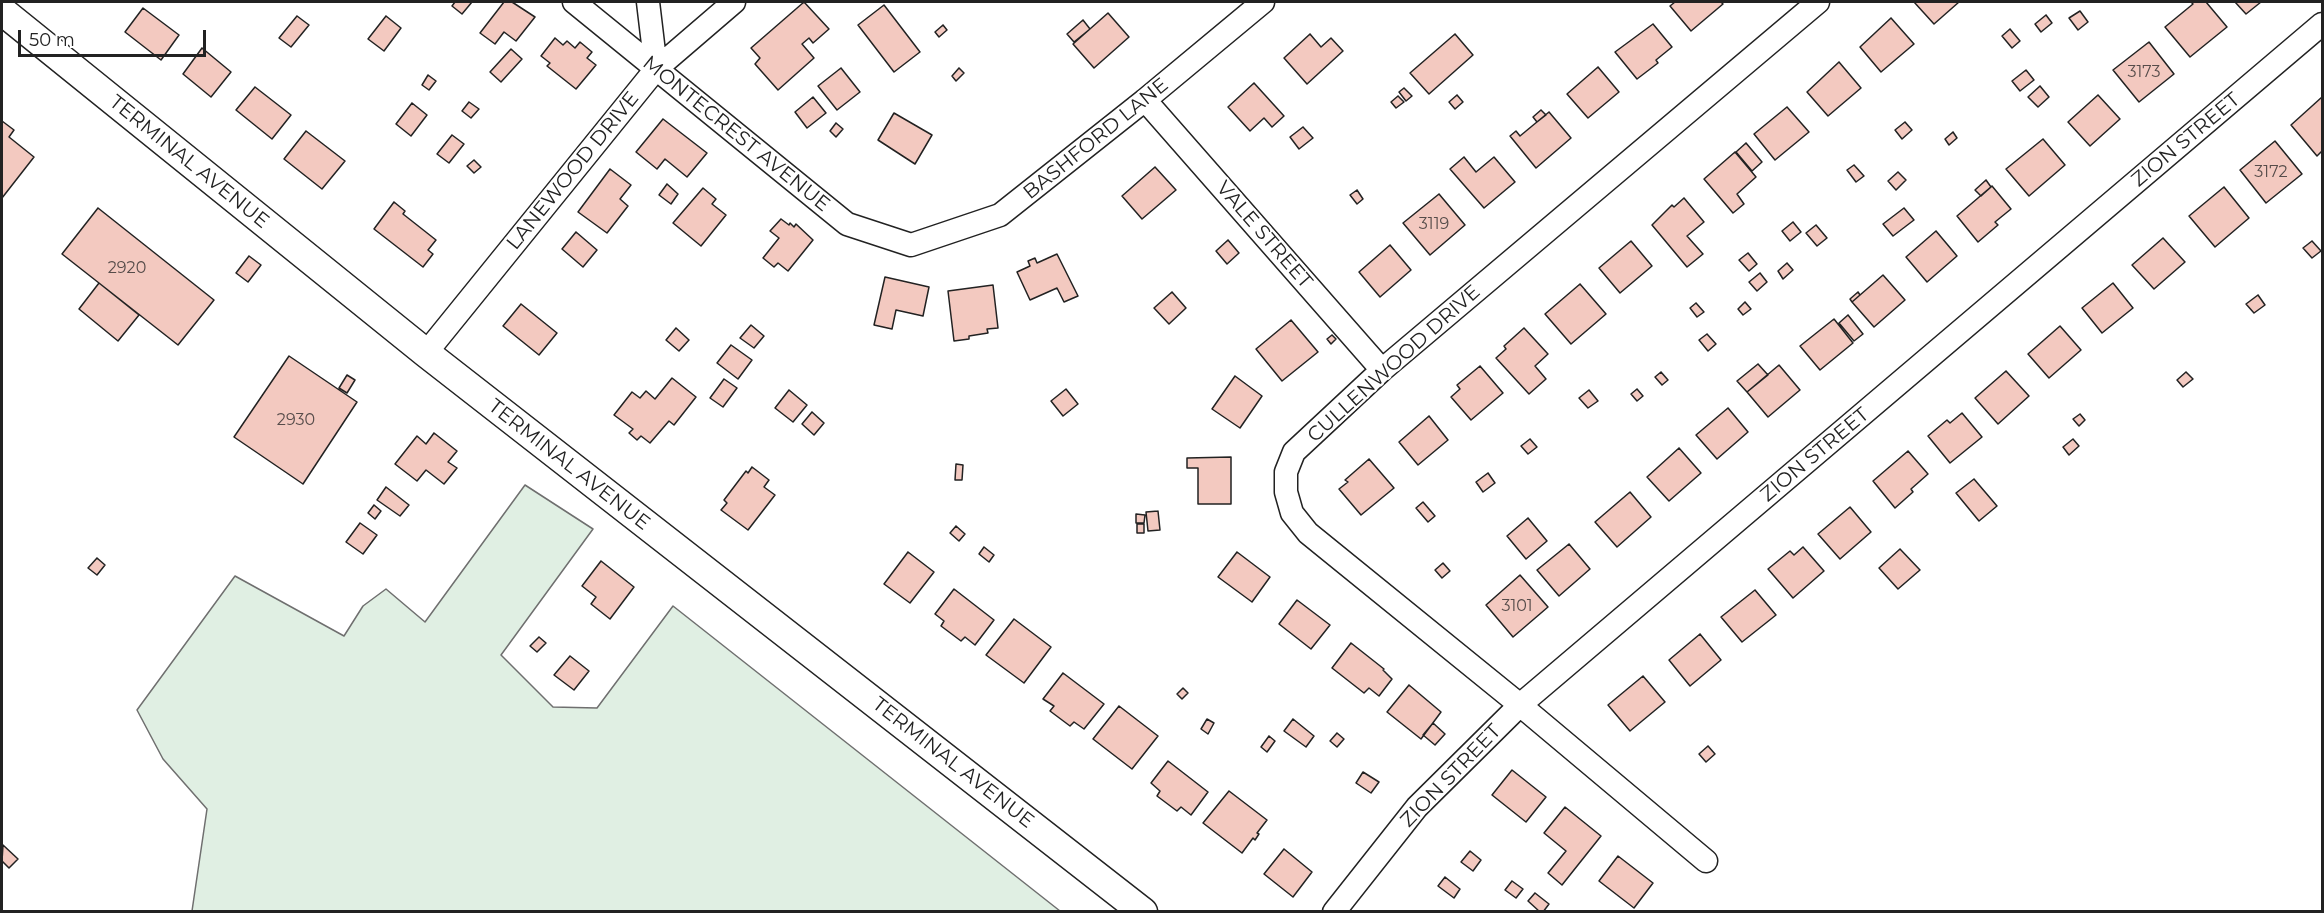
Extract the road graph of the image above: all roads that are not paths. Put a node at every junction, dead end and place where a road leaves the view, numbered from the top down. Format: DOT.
graph roads {
  1 [pos="574,2"];
  2 [pos="648,2"];
  3 [pos="734,2"];
  4 [pos="1263,2"];
  5 [pos="1818,2"];
  6 [pos="2,10"];
  7 [pos="2322,24"];
  8 [pos="656,69"];
  9 [pos="1145,100"];
  10 [pos="911,245"];
  11 [pos="426,353"];
  12 [pos="1382,370"];
  13 [pos="1520,705"];
  14 [pos="1706,861"];
  15 [pos="1143,912"];
  16 [pos="1334,912"];
  1 -- 8 [label="street, MONTECREST AVENUE"];
  2 -- 8 [label="street"];
  3 -- 8 [label="street, LANEWOOD DRIVE"];
  4 -- 9 [label="street, BASHFORD LANE"];
  5 -- 12 [label="street, CULLENWOOD DRIVE"];
  6 -- 11 [label="street, TERMINAL AVENUE"];
  7 -- 13 [label="street, ZION STREET"];
  8 -- 10 [label="street, MONTECREST AVENUE"];
  8 -- 11 [label="street, LANEWOOD DRIVE"];
  9 -- 10 [label="street, BASHFORD LANE"];
  9 -- 12 [label="street, VALE STREET"];
  11 -- 15 [label="street, TERMINAL AVENUE"];
  12 -- 13 [label="street, CULLENWOOD DRIVE"];
  13 -- 14 [label="street, CULLENWOOD DRIVE"];
  13 -- 16 [label="street, ZION STREET"];
}
